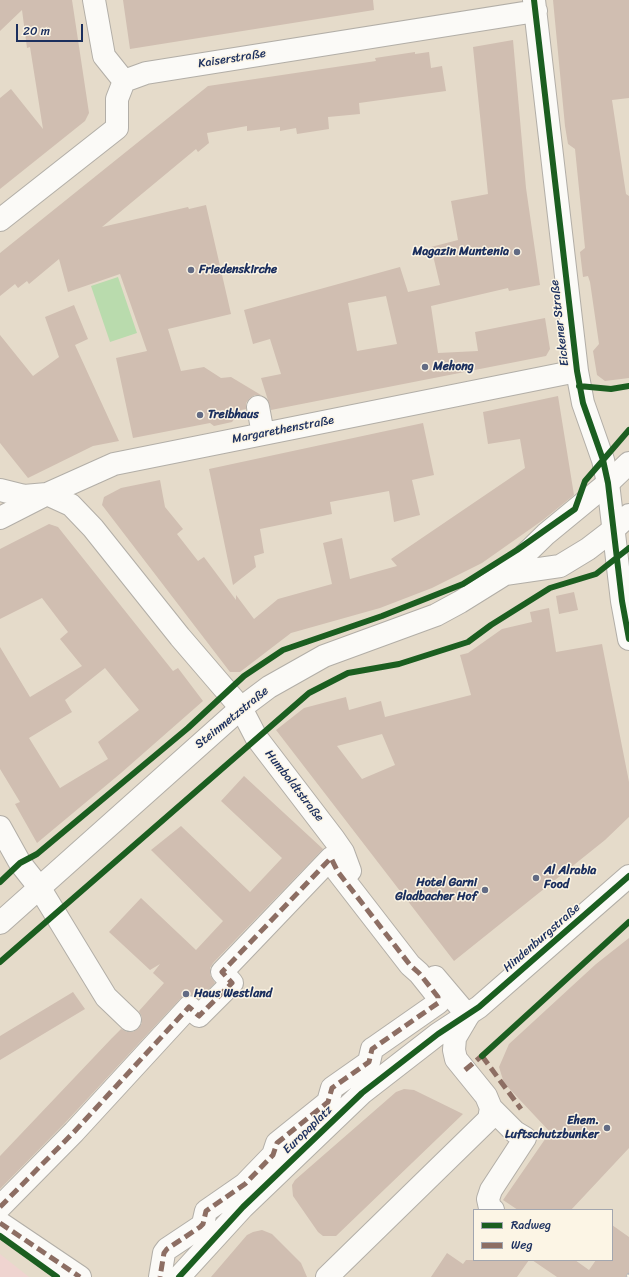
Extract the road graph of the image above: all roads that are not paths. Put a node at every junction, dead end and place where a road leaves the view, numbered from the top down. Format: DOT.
graph roads {
  1 [pos="94,0"];
  2 [pos="535,6"];
  3 [pos="124,81"];
  4 [pos="0,220"];
  5 [pos="577,371"];
  6 [pos="258,407"];
  7 [pos="264,434"];
  8 [pos="629,463"];
  9 [pos="608,483"];
  10 [pos="0,490"];
  11 [pos="47,494"];
  12 [pos="0,518"];
  13 [pos="622,522"];
  14 [pos="505,574"];
  15 [pos="626,596"];
  16 [pos="629,639"];
  17 [pos="241,708"];
  18 [pos="0,827"];
  19 [pos="629,876"];
  20 [pos="38,887"];
  21 [pos="0,923"];
  22 [pos="468,1016"];
  23 [pos="130,1020"];
  24 [pos="491,1108"];
  25 [pos="0,1207"];
  26 [pos="492,1209"];
  27 [pos="0,1223"];
  28 [pos="0,1236"];
  29 [pos="57,1277"];
  30 [pos="80,1277"];
  31 [pos="160,1277"];
  32 [pos="179,1277"];
  33 [pos="327,1277"];
  1 -- 3 [label="street"];
  2 -- 3 [label="street, Kaiserstraße"];
  2 -- 5 [label="street, Eickener Straße"];
  3 -- 4 [label="street"];
  5 -- 7 [label="street, Margarethenstraße"];
  5 -- 9 [label="street, Eickener Straße"];
  6 -- 7 [label="street"];
  7 -- 11 [label="street, Margarethenstraße"];
  8 -- 9 [label="street, Steinmetzstraße"];
  9 -- 13 [label="street, Eickener Straße"];
  9 -- 14 [label="street, Steinmetzstraße"];
  10 -- 11 [label="street, Humboldtstraße"];
  11 -- 12 [label="street, Margarethenstraße"];
  11 -- 17 [label="street, Humboldtstraße"];
  13 -- 14 [label="street, Steinmetzstraße"];
  13 -- 15 [label="street, Eickener Straße"];
  14 -- 17 [label="street, Steinmetzstraße"];
  15 -- 16 [label="street, Eickener Straße"];
  17 -- 20 [label="street, Steinmetzstraße"];
  17 -- 22 [label="street, Humboldtstraße"];
  18 -- 20 [label="street"];
  19 -- 22 [label="street, Hindenburgstraße"];
  20 -- 21 [label="street, Steinmetzstraße"];
  20 -- 23 [label="street"];
  22 -- 24 [label="street"];
  22 -- 32 [label="street, Europaplatz"];
  24 -- 26 [label="street"];
  24 -- 33 [label="street"];
  25 -- 31 [label="street, Europaplatz"];
  27 -- 30 [label="street"];
  28 -- 29 [label="street"];
}
